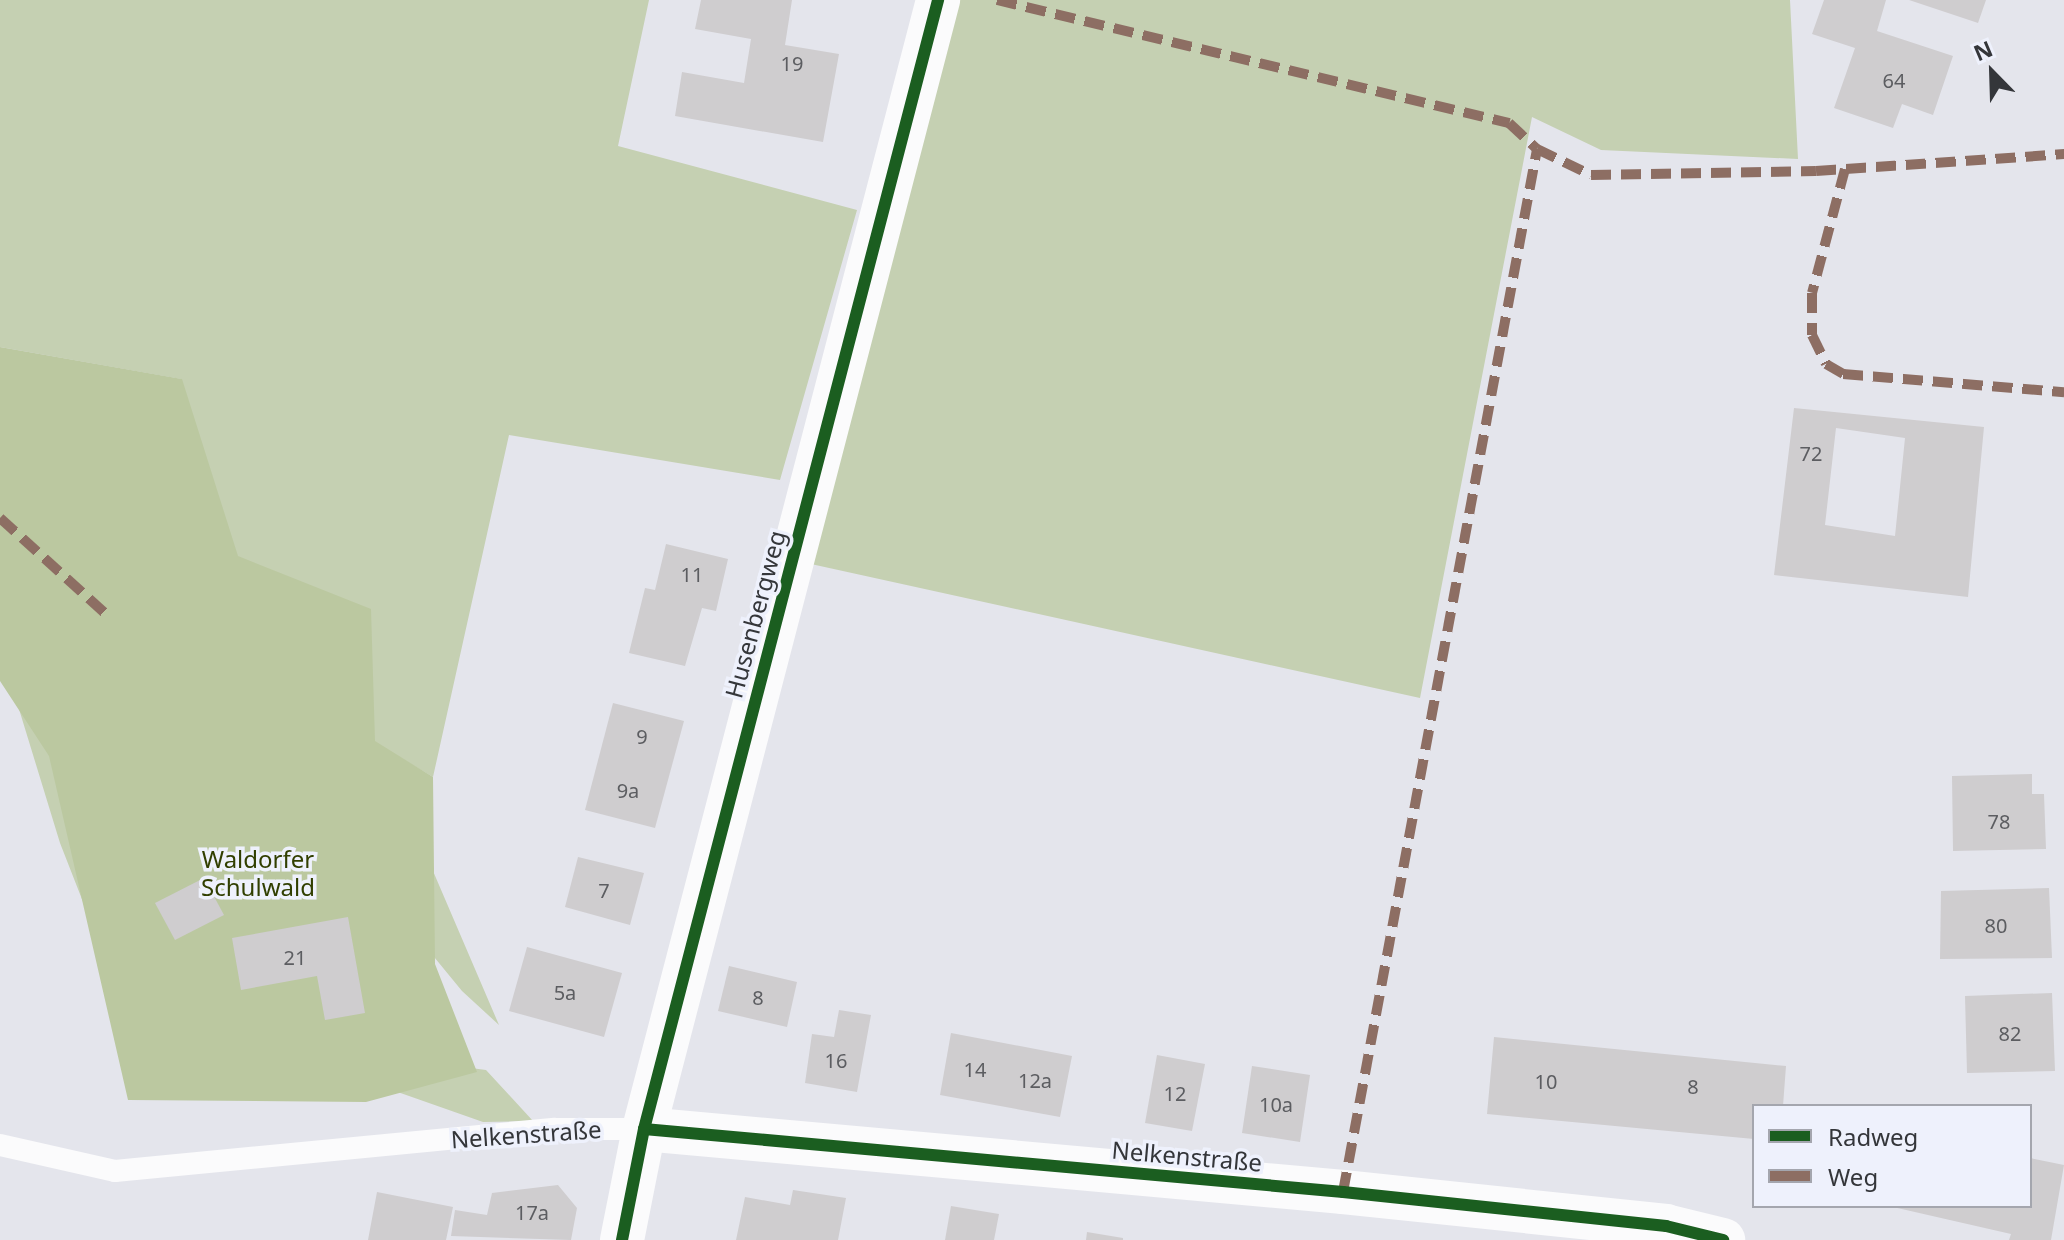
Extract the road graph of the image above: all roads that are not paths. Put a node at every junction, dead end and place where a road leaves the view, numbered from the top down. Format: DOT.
graph roads {
  1 [pos="938,0"];
  2 [pos="644,1129"];
  3 [pos="0,1145"];
  4 [pos="622,1240"];
  5 [pos="1723,1240"];
  1 -- 2 [label="street, Husenbergweg"];
  2 -- 3 [label="lane, Nelkenstraße"];
  2 -- 4 [label="street, Husenbergweg"];
  2 -- 5 [label="street, Nelkenstraße"];
}
